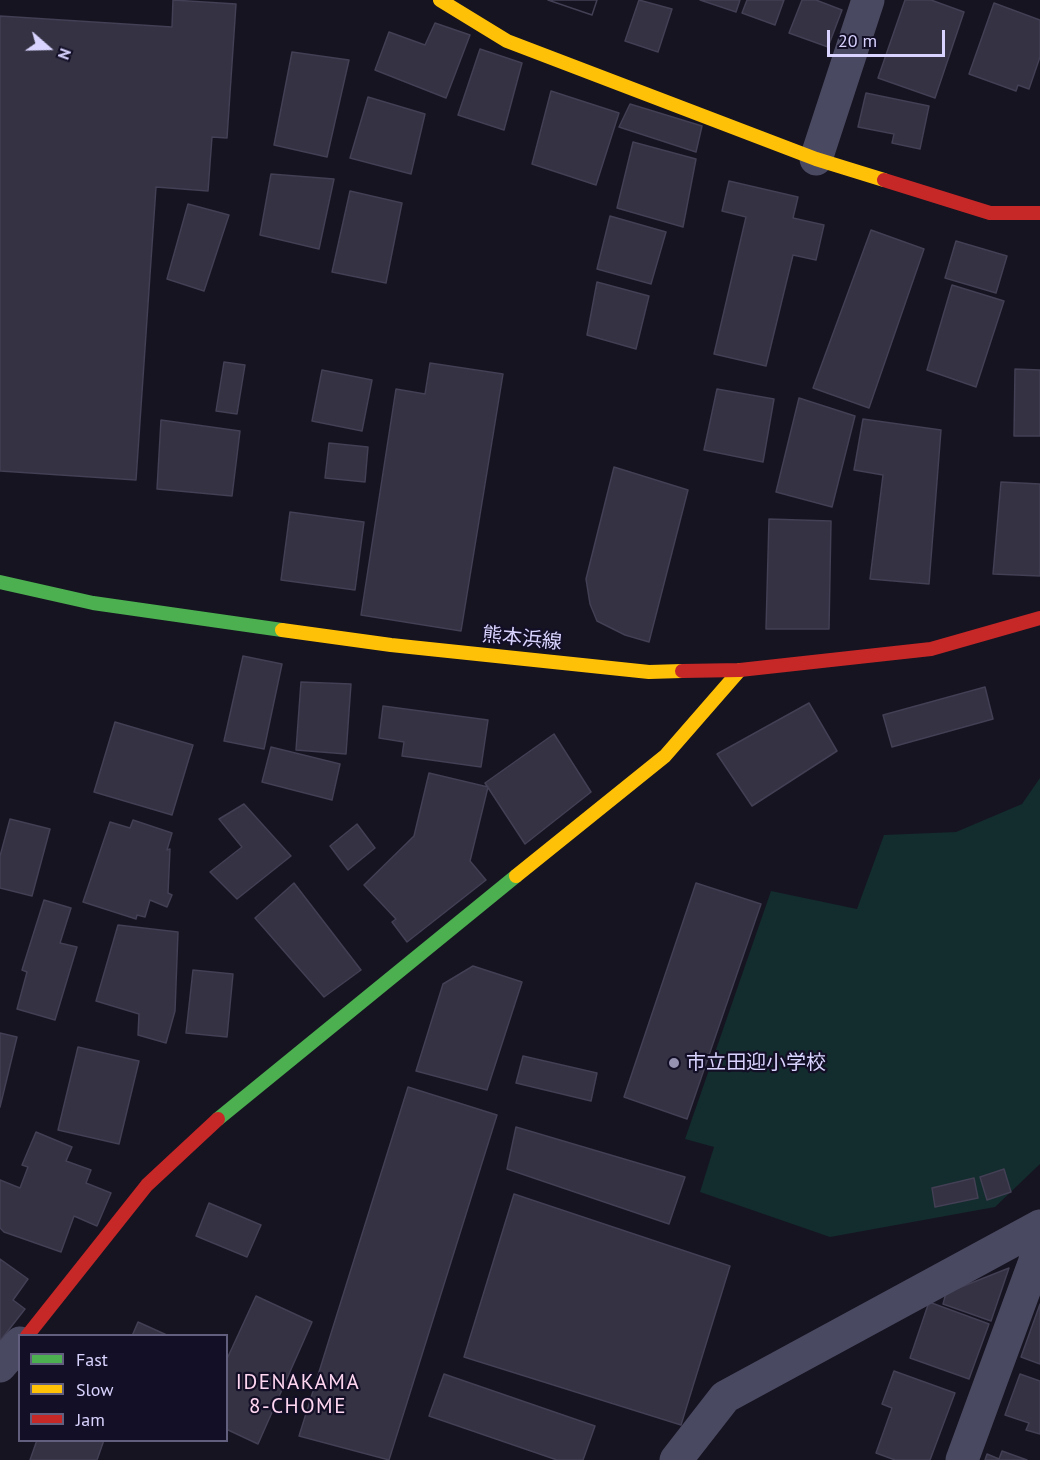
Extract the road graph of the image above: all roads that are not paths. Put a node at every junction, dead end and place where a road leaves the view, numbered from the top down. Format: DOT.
graph roads {
  1 [pos="440,0"];
  2 [pos="868,0"];
  3 [pos="816,159"];
  4 [pos="1040,213"];
  5 [pos="0,582"];
  6 [pos="1040,618"];
  7 [pos="740,670"];
  8 [pos="1040,1226"];
  9 [pos="1037,1262"];
  10 [pos="28,1334"];
  11 [pos="18,1345"];
  12 [pos="0,1366"];
  13 [pos="676,1460"];
  14 [pos="963,1460"];
  1 -- 3 [label="street"];
  2 -- 3 [label="street"];
  3 -- 4 [label="street"];
  5 -- 7 [label="street, 熊本浜線"];
  6 -- 7 [label="street, 熊本浜線"];
  7 -- 10 [label="street"];
  8 -- 9 [label="street"];
  8 -- 13 [label="street"];
  9 -- 14 [label="street"];
  11 -- 12 [label="street"];
}
